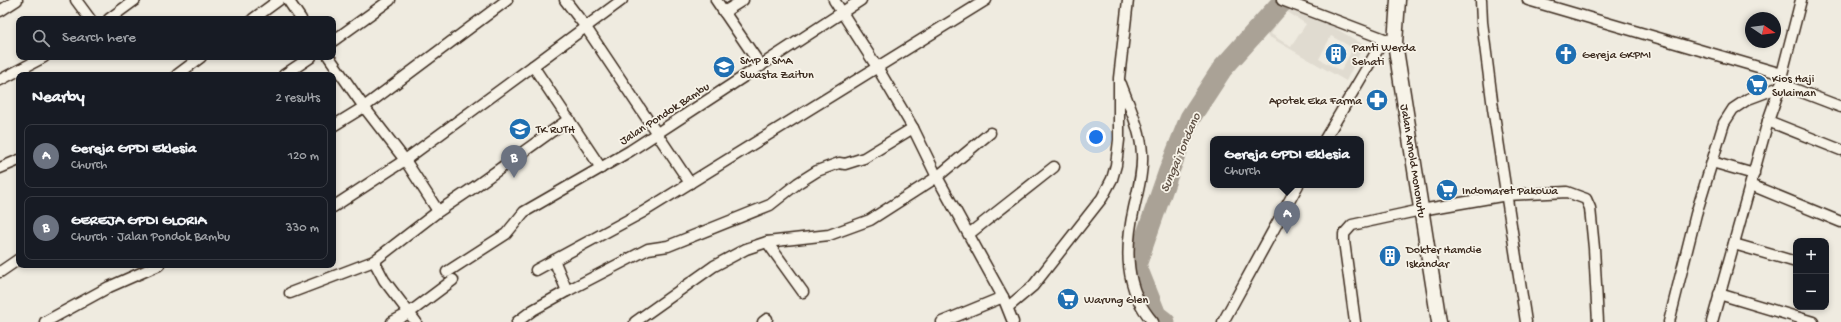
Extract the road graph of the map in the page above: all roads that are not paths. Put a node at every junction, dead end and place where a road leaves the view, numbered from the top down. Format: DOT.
graph roads {
  1 [pos="17,0"];
  2 [pos="76,0"];
  3 [pos="135,0"];
  4 [pos="279,0"];
  5 [pos="288,0"];
  6 [pos="390,0"];
  7 [pos="506,0"];
  8 [pos="565,0"];
  9 [pos="622,0"];
  10 [pos="716,0"];
  11 [pos="743,0"];
  12 [pos="834,0"];
  13 [pos="862,0"];
  14 [pos="986,0"];
  15 [pos="1128,0"];
  16 [pos="1282,0"];
  17 [pos="1398,0"];
  18 [pos="1481,0"];
  19 [pos="1528,0"];
  20 [pos="1801,0"];
  21 [pos="0,11"];
  22 [pos="724,12"];
  23 [pos="842,13"];
  24 [pos="88,16"];
  25 [pos="113,16"];
  26 [pos="257,16"];
  27 [pos="299,16"];
  28 [pos="585,26"];
  29 [pos="336,39"];
  30 [pos="1390,41"];
  31 [pos="38,60"];
  32 [pos="198,60"];
  33 [pos="306,60"];
  34 [pos="332,60"];
  35 [pos="533,66"];
  36 [pos="761,66"];
  37 [pos="877,67"];
  38 [pos="181,72"];
  39 [pos="288,72"];
  40 [pos="1119,78"];
  41 [pos="0,80"];
  42 [pos="1781,82"];
  43 [pos="364,107"];
  44 [pos="1841,107"];
  45 [pos="569,119"];
  46 [pos="1768,121"];
  47 [pos="336,124"];
  48 [pos="913,128"];
  49 [pos="657,132"];
  50 [pos="990,133"];
  51 [pos="1327,136"];
  52 [pos="1841,150"];
  53 [pos="405,160"];
  54 [pos="16,161"];
  55 [pos="1712,162"];
  56 [pos="1054,167"];
  57 [pos="0,168"];
  58 [pos="601,168"];
  59 [pos="1754,174"];
  60 [pos="938,177"];
  61 [pos="690,183"];
  62 [pos="1751,185"];
  63 [pos="1296,188"];
  64 [pos="1507,195"];
  65 [pos="336,205"];
  66 [pos="1421,210"];
  67 [pos="438,211"];
  68 [pos="1841,222"];
  69 [pos="969,234"];
  70 [pos="767,242"];
  71 [pos="1734,244"];
  72 [pos="16,260"];
  73 [pos="554,260"];
  74 [pos="374,261"];
  75 [pos="1793,261"];
  76 [pos="1,268"];
  77 [pos="152,268"];
  78 [pos="536,270"];
  79 [pos="567,292"];
  80 [pos="803,292"];
  81 [pos="290,293"];
  82 [pos="1719,294"];
  83 [pos="1003,297"];
  84 [pos="1008,307"];
  85 [pos="409,313"];
  86 [pos="45,322"];
  87 [pos="392,322"];
  88 [pos="416,322"];
  89 [pos="517,322"];
  90 [pos="635,322"];
  91 [pos="942,322"];
  92 [pos="1013,322"];
  93 [pos="1153,322"];
  94 [pos="1223,322"];
  95 [pos="1355,322"];
  96 [pos="1439,322"];
  97 [pos="1526,322"];
  98 [pos="1598,322"];
  99 [pos="1669,322"];
  100 [pos="1712,322"];
  101 [pos="1813,322"];
  1 -- 21 [label="street"];
  2 -- 24 [label="street"];
  3 -- 25 [label="street"];
  4 -- 26 [label="street"];
  5 -- 27 [label="street"];
  6 -- 29 [label="street"];
  7 -- 43 [label="street"];
  8 -- 28 [label="street"];
  9 -- 28 [label="street"];
  10 -- 22 [label="street"];
  11 -- 22 [label="street"];
  12 -- 23 [label="street"];
  13 -- 23 [label="street, Jalan Pondok Bambu"];
  14 -- 37 [label="street"];
  15 -- 40 [label="street"];
  16 -- 30 [label="street"];
  17 -- 30 [label="street, Jalan Arnold Mononutu"];
  18 -- 64 [label="street"];
  19 -- 42 [label="street"];
  20 -- 42 [label="street"];
  22 -- 36 [label="street"];
  23 -- 36 [label="street, Jalan Pondok Bambu"];
  23 -- 37 [label="street"];
  28 -- 35 [label="street"];
  28 -- 49 [label="street"];
  30 -- 51 [label="street"];
  30 -- 66 [label="street, Jalan Arnold Mononutu"];
  31 -- 41 [label="street"];
  32 -- 38 [label="street"];
  33 -- 39 [label="street"];
  34 -- 43 [label="street"];
  35 -- 45 [label="street"];
  35 -- 53 [label="street"];
  36 -- 49 [label="street, Jalan Pondok Bambu"];
  37 -- 48 [label="street"];
  37 -- 61 [label="street"];
  40 -- 84 [label="street"];
  40 -- 93 [label="street"];
  42 -- 44 [label="street"];
  42 -- 46 [label="street"];
  42 -- 55 [label="street"];
  43 -- 47 [label="street"];
  43 -- 53 [label="street"];
  45 -- 58 [label="street"];
  45 -- 67 [label="street"];
  46 -- 52 [label="street"];
  46 -- 59 [label="street"];
  48 -- 60 [label="street"];
  48 -- 79 [label="street"];
  49 -- 58 [label="street, Jalan Pondok Bambu"];
  49 -- 61 [label="street"];
  50 -- 60 [label="street"];
  53 -- 65 [label="street"];
  53 -- 67 [label="street"];
  54 -- 57 [label="street"];
  55 -- 59 [label="street"];
  55 -- 99 [label="street"];
  56 -- 69 [label="street"];
  58 -- 85 [label="street, Jalan Pondok Bambu"];
  59 -- 62 [label="street"];
  60 -- 69 [label="street"];
  60 -- 70 [label="street"];
  61 -- 73 [label="street"];
  62 -- 68 [label="street"];
  62 -- 71 [label="street"];
  63 -- 94 [label="street"];
  64 -- 66 [label="street"];
  64 -- 97 [label="street"];
  64 -- 98 [label="street"];
  66 -- 95 [label="street"];
  66 -- 96 [label="street, Jalan Arnold Mononutu"];
  67 -- 74 [label="street"];
  69 -- 83 [label="street"];
  70 -- 80 [label="street"];
  70 -- 90 [label="street"];
  71 -- 75 [label="street"];
  71 -- 82 [label="street"];
  72 -- 76 [label="street"];
  73 -- 78 [label="street"];
  73 -- 79 [label="street"];
  74 -- 81 [label="street"];
  74 -- 85 [label="street"];
  77 -- 86 [label="street"];
  79 -- 89 [label="street"];
  82 -- 100 [label="street"];
  82 -- 101 [label="street"];
  83 -- 84 [label="street"];
  83 -- 91 [label="street"];
  84 -- 92 [label="street"];
  85 -- 87 [label="street, Jalan Pondok Bambu"];
  85 -- 88 [label="street"];
}
